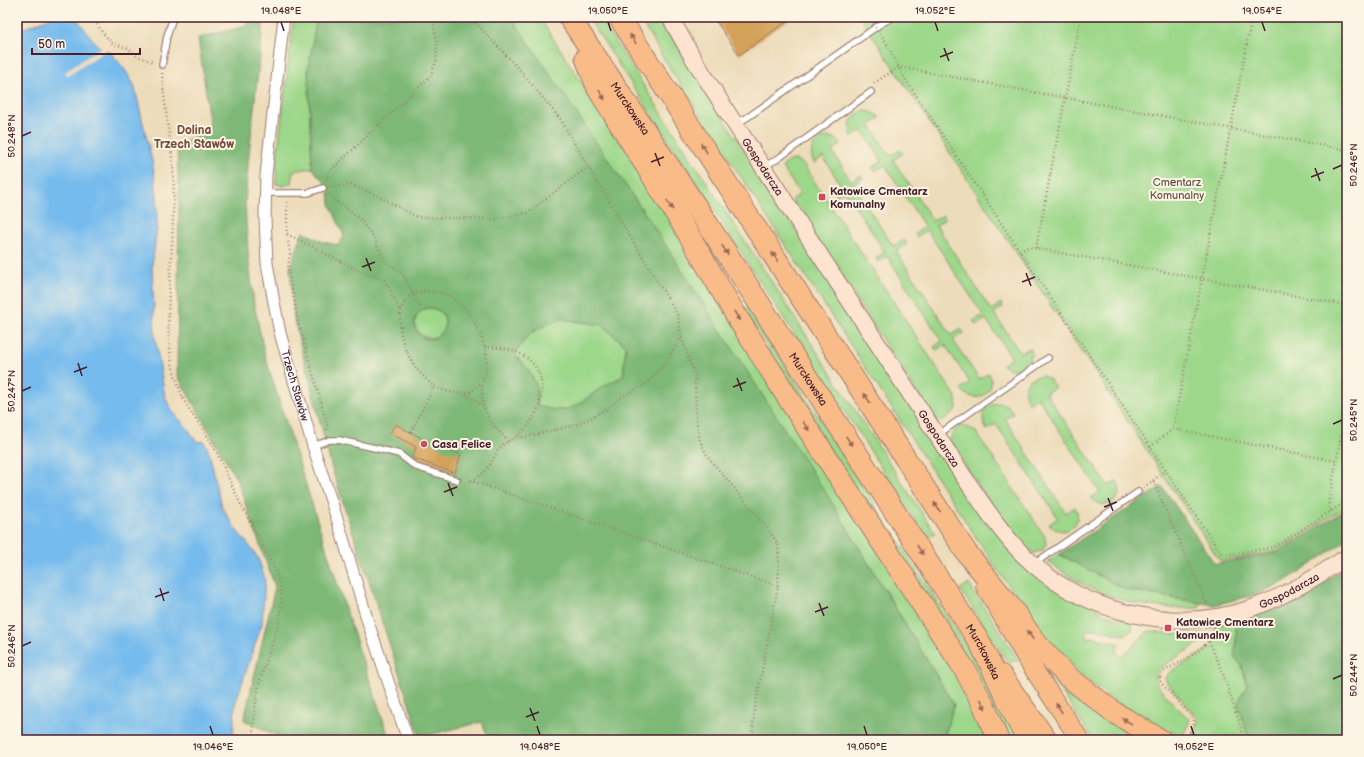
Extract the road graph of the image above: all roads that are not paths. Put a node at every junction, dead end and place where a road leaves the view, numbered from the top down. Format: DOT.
graph roads {
  1 [pos="173,17"];
  2 [pos="284,17"];
  3 [pos="619,17"];
  4 [pos="894,17"];
  5 [pos="570,18"];
  6 [pos="673,20"];
  7 [pos="162,65"];
  8 [pos="872,92"];
  9 [pos="735,124"];
  10 [pos="762,167"];
  11 [pos="323,188"];
  12 [pos="266,193"];
  13 [pos="1048,358"];
  14 [pos="937,435"];
  15 [pos="313,446"];
  16 [pos="456,480"];
  17 [pos="1138,492"];
  18 [pos="966,552"];
  19 [pos="1347,557"];
  20 [pos="1033,564"];
  21 [pos="980,643"];
  22 [pos="408,740"];
  23 [pos="998,740"];
  24 [pos="1027,740"];
  25 [pos="1048,740"];
  26 [pos="1080,740"];
  27 [pos="1161,740"];
  1 -- 7 [label="lane"];
  2 -- 12 [label="street, Trzech Stawów"];
  18 -- 3 [label="highway, one-way"];
  4 -- 9 [label="lane"];
  5 -- 21 [label="highway, Murckowska, one-way"];
  5 -- 23 [label="highway, one-way"];
  6 -- 9 [label="street, Gospodarcza"];
  8 -- 10 [label="lane"];
  9 -- 10 [label="street, Gospodarcza"];
  10 -- 14 [label="street, Gospodarcza"];
  11 -- 12 [label="lane"];
  12 -- 15 [label="street, Trzech Stawów"];
  13 -- 14 [label="lane"];
  14 -- 20 [label="street, Gospodarcza"];
  15 -- 16 [label="lane"];
  15 -- 22 [label="street, Trzech Stawów"];
  17 -- 20 [label="lane"];
  26 -- 18 [label="main road, one-way"];
  27 -- 18 [label="highway, one-way"];
  19 -- 20 [label="street, Gospodarcza"];
  21 -- 24 [label="highway"];
  21 -- 25 [label="main road, Murckowska"];
}
